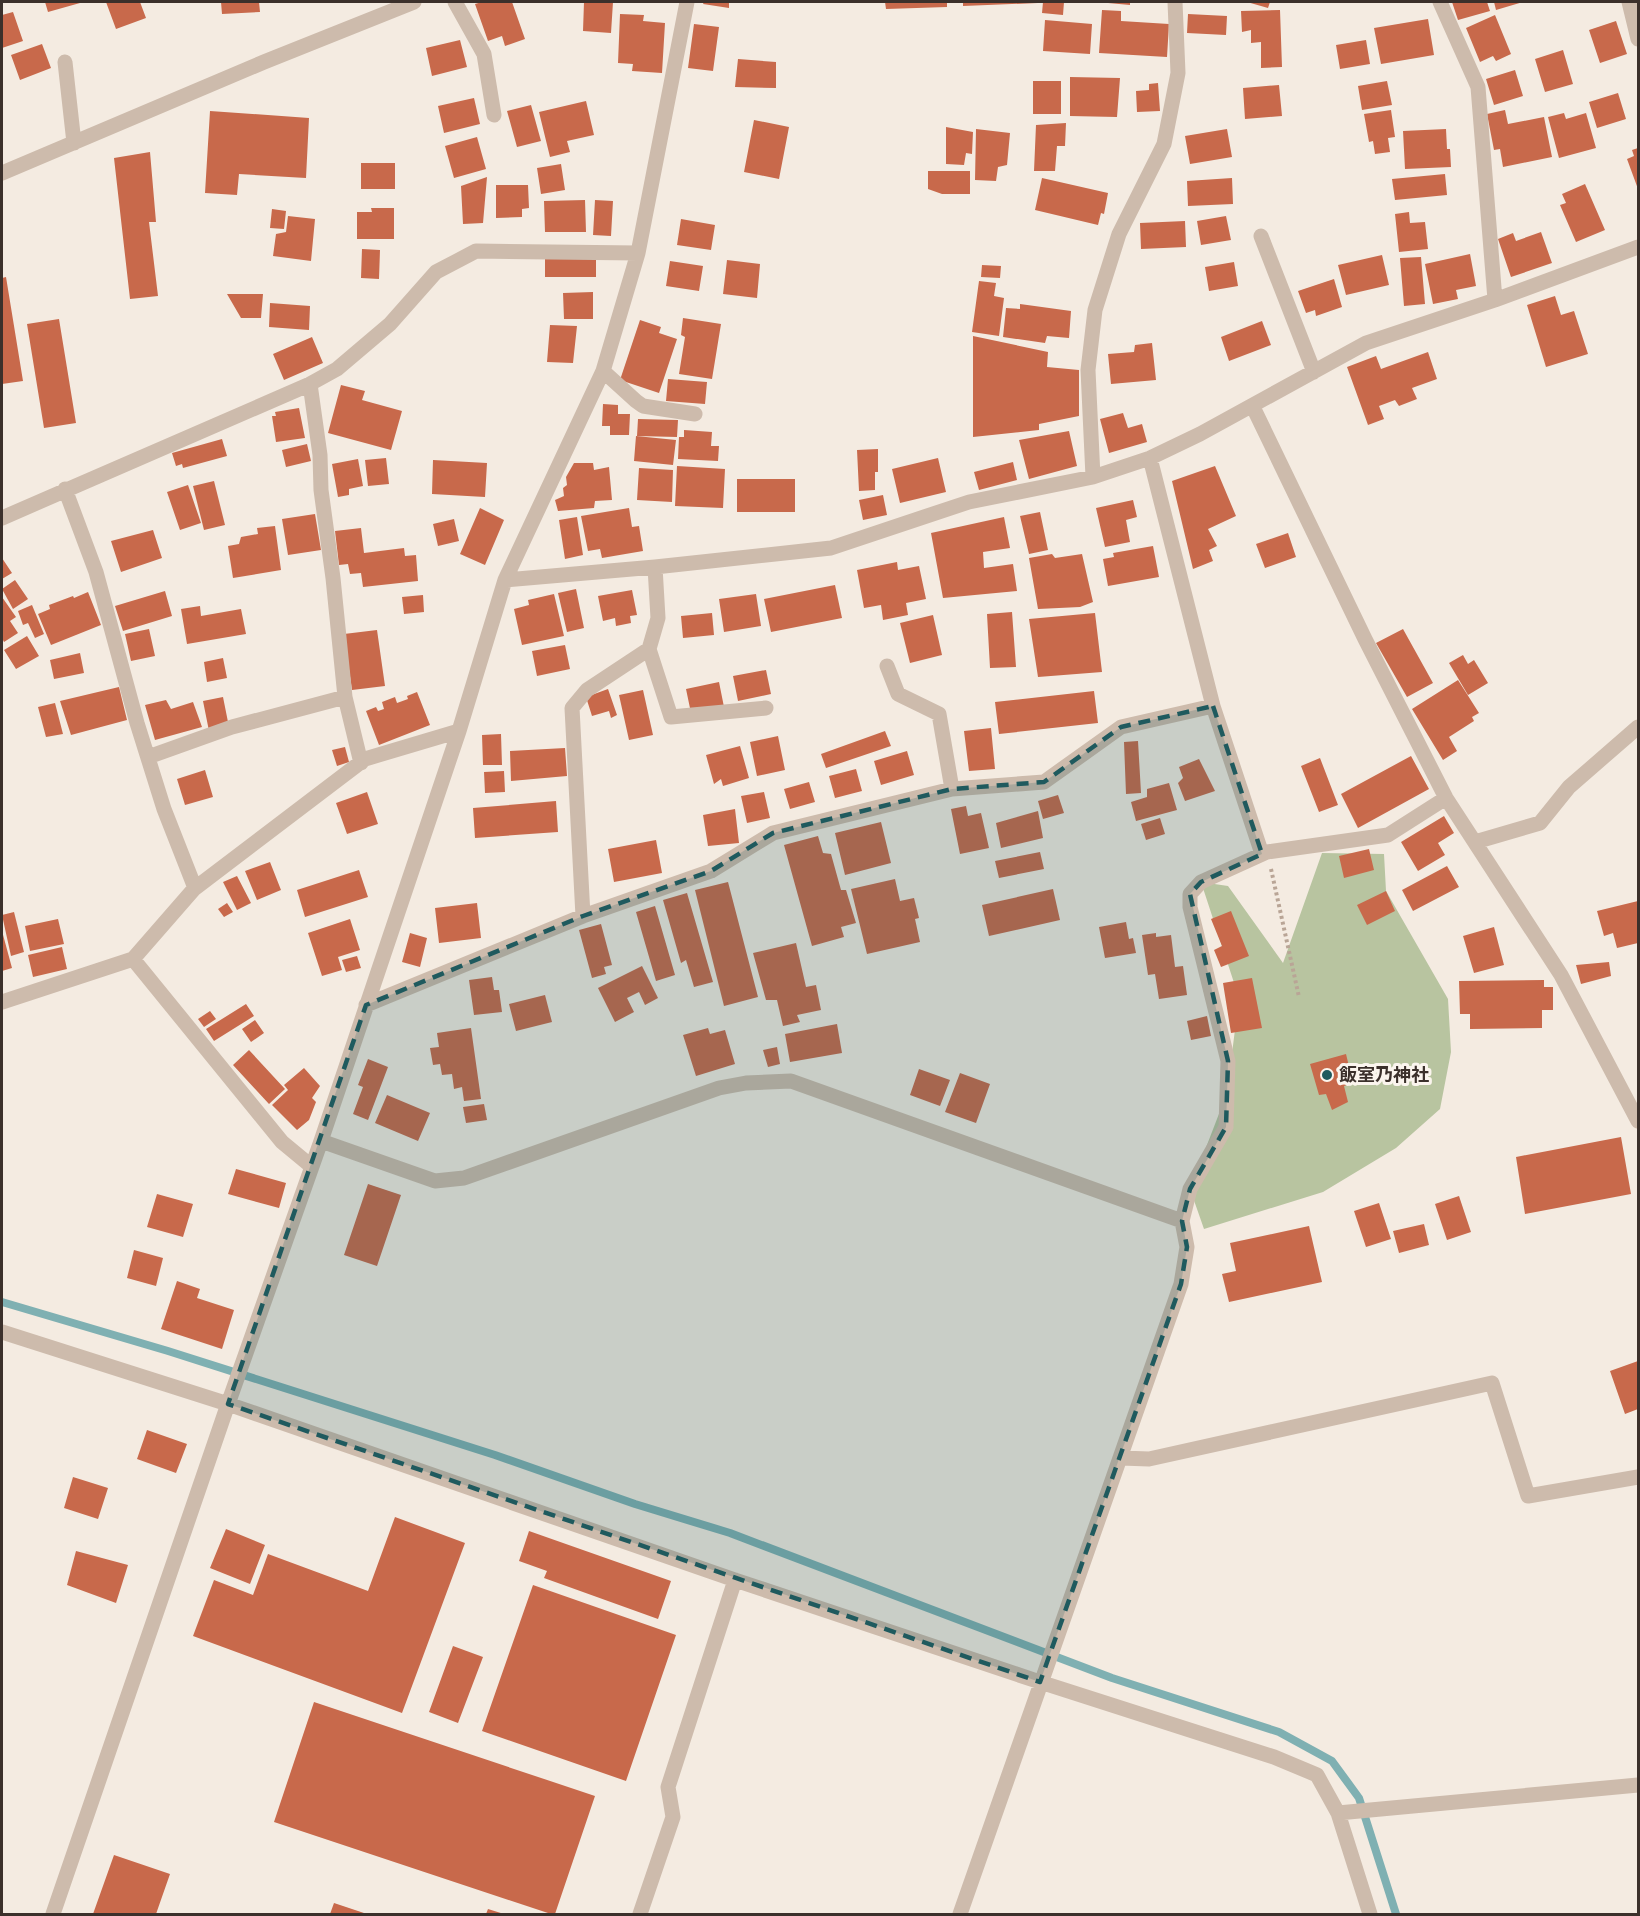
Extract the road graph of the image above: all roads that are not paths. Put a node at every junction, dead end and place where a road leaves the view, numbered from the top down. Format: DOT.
graph roads {
  1 [pos="414,2"];
  2 [pos="454,2"];
  3 [pos="687,2"];
  4 [pos="1175,2"];
  5 [pos="1440,2"];
  6 [pos="1629,2"];
  7 [pos="1638,39"];
  8 [pos="65,62"];
  9 [pos="494,115"];
  10 [pos="74,143"];
  11 [pos="2,174"];
  12 [pos="1261,236"];
  13 [pos="1638,247"];
  14 [pos="638,253"];
  15 [pos="1495,300"];
  16 [pos="603,371"];
  17 [pos="1314,372"];
  18 [pos="310,384"];
  19 [pos="1253,407"];
  20 [pos="695,414"];
  21 [pos="1150,458"];
  22 [pos="1093,477"];
  23 [pos="65,489"];
  24 [pos="2,518"];
  25 [pos="655,567"];
  26 [pos="505,580"];
  27 [pos="649,650"];
  28 [pos="887,666"];
  29 [pos="345,697"];
  30 [pos="1213,706"];
  31 [pos="765,708"];
  32 [pos="1638,728"];
  33 [pos="459,730"];
  34 [pos="148,757"];
  35 [pos="361,763"];
  36 [pos="952,789"];
  37 [pos="1446,798"];
  38 [pos="1475,842"];
  39 [pos="1264,853"];
  40 [pos="195,888"];
  41 [pos="583,916"];
  42 [pos="133,959"];
  43 [pos="2,1002"];
  44 [pos="366,1005"];
  45 [pos="1638,1121"];
  46 [pos="321,1141"];
  47 [pos="311,1166"];
  48 [pos="1182,1221"];
  49 [pos="2,1332"];
  50 [pos="228,1404"];
  51 [pos="1121,1458"];
  52 [pos="1638,1477"];
  53 [pos="735,1580"];
  54 [pos="1042,1676"];
  55 [pos="1638,1785"];
  56 [pos="1342,1813"];
  57 [pos="53,1914"];
  58 [pos="640,1914"];
  59 [pos="960,1914"];
  60 [pos="1370,1914"];
  1 -- 10 [label="street"];
  2 -- 9 [label="street"];
  3 -- 14 [label="street"];
  4 -- 22 [label="street"];
  5 -- 15 [label="street"];
  6 -- 7 [label="street"];
  8 -- 10 [label="street"];
  10 -- 11 [label="street"];
  12 -- 17 [label="street"];
  13 -- 15 [label="street"];
  14 -- 16 [label="street"];
  14 -- 18 [label="street"];
  15 -- 17 [label="street"];
  16 -- 20 [label="street"];
  16 -- 26 [label="street"];
  17 -- 19 [label="street"];
  18 -- 23 [label="street"];
  18 -- 29 [label="street"];
  19 -- 21 [label="street"];
  19 -- 37 [label="street"];
  21 -- 22 [label="street"];
  21 -- 30 [label="street"];
  22 -- 25 [label="street"];
  23 -- 24 [label="street"];
  23 -- 34 [label="street"];
  25 -- 26 [label="street"];
  25 -- 27 [label="street"];
  26 -- 33 [label="street"];
  27 -- 31 [label="street"];
  27 -- 41 [label="street"];
  28 -- 36 [label="street"];
  29 -- 34 [label="street"];
  29 -- 35 [label="street"];
  30 -- 36 [label="street"];
  30 -- 39 [label="street"];
  32 -- 38 [label="street"];
  33 -- 35 [label="street"];
  33 -- 44 [label="street"];
  34 -- 40 [label="street"];
  35 -- 40 [label="street"];
  36 -- 41 [label="street"];
  37 -- 38 [label="street"];
  37 -- 39 [label="street"];
  38 -- 45 [label="street"];
  39 -- 48 [label="street"];
  40 -- 42 [label="street"];
  41 -- 44 [label="street"];
  42 -- 43 [label="street"];
  42 -- 47 [label="street"];
  44 -- 46 [label="street"];
  46 -- 47 [label="street"];
  46 -- 48 [label="street"];
  47 -- 50 [label="street"];
  48 -- 51 [label="street"];
  49 -- 50 [label="street"];
  50 -- 53 [label="street"];
  50 -- 57 [label="street"];
  51 -- 52 [label="street"];
  51 -- 54 [label="street"];
  53 -- 54 [label="street"];
  53 -- 58 [label="street"];
  54 -- 56 [label="street"];
  54 -- 59 [label="street"];
  55 -- 56 [label="street"];
  56 -- 60 [label="street"];
}
